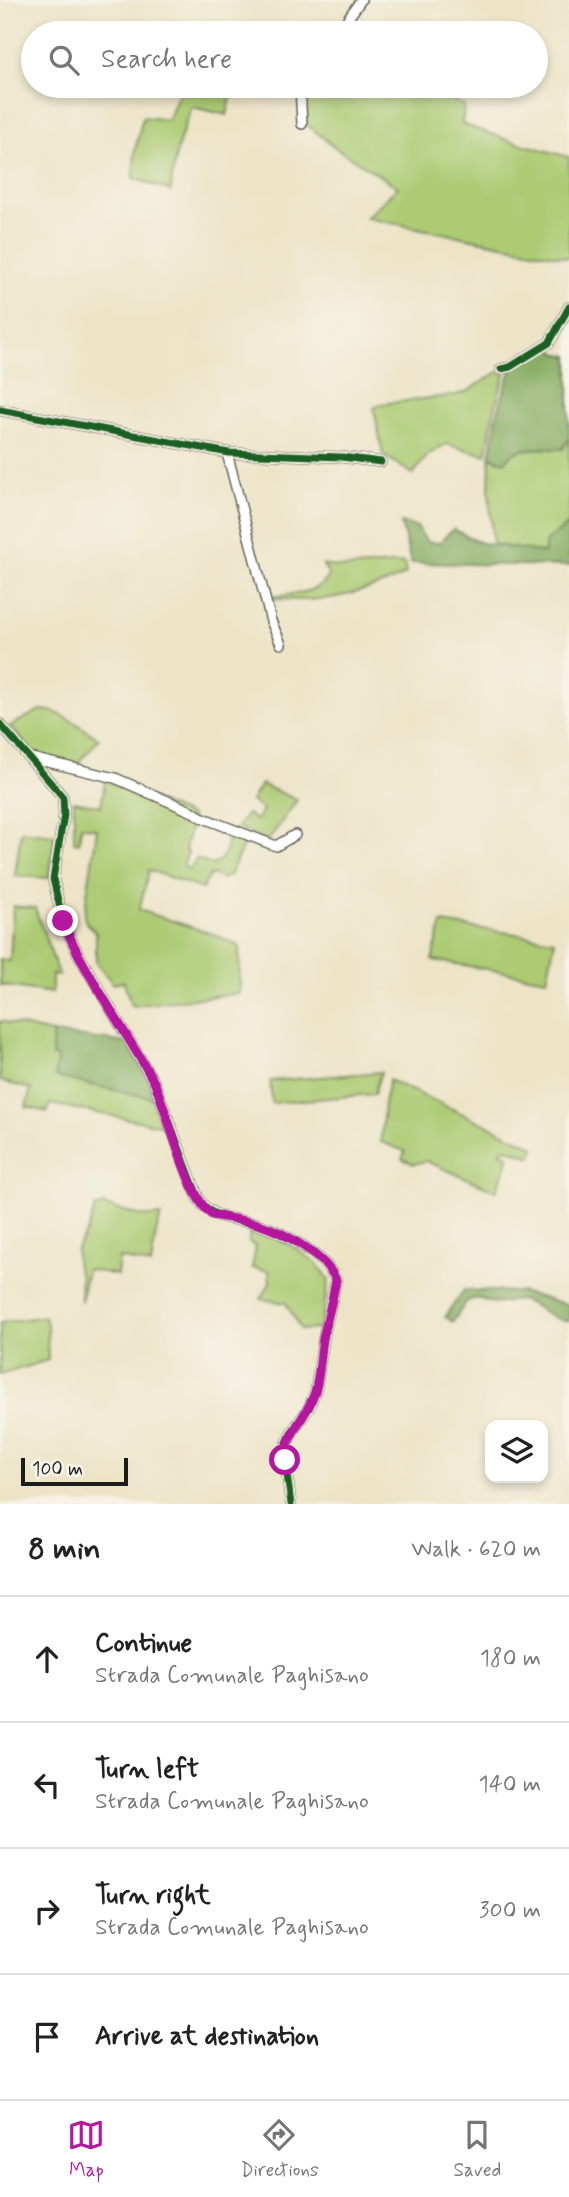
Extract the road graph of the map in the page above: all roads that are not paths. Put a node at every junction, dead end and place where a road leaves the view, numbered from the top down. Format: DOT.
graph roads {
  1 [pos="361,0"];
  2 [pos="346,21"];
  3 [pos="301,98"];
  4 [pos="302,124"];
  5 [pos="569,307"];
  6 [pos="501,369"];
  7 [pos="0,410"];
  8 [pos="227,453"];
  9 [pos="381,462"];
  10 [pos="281,644"];
  11 [pos="0,724"];
  12 [pos="30,757"];
  13 [pos="295,835"];
  14 [pos="291,1504"];
  1 -- 2 [label="street"];
  3 -- 4 [label="street"];
  5 -- 6 [label="street"];
  7 -- 8 [label="street"];
  8 -- 9 [label="street"];
  8 -- 10 [label="street"];
  11 -- 12 [label="street"];
  12 -- 13 [label="street"];
  12 -- 14 [label="street"];
}
